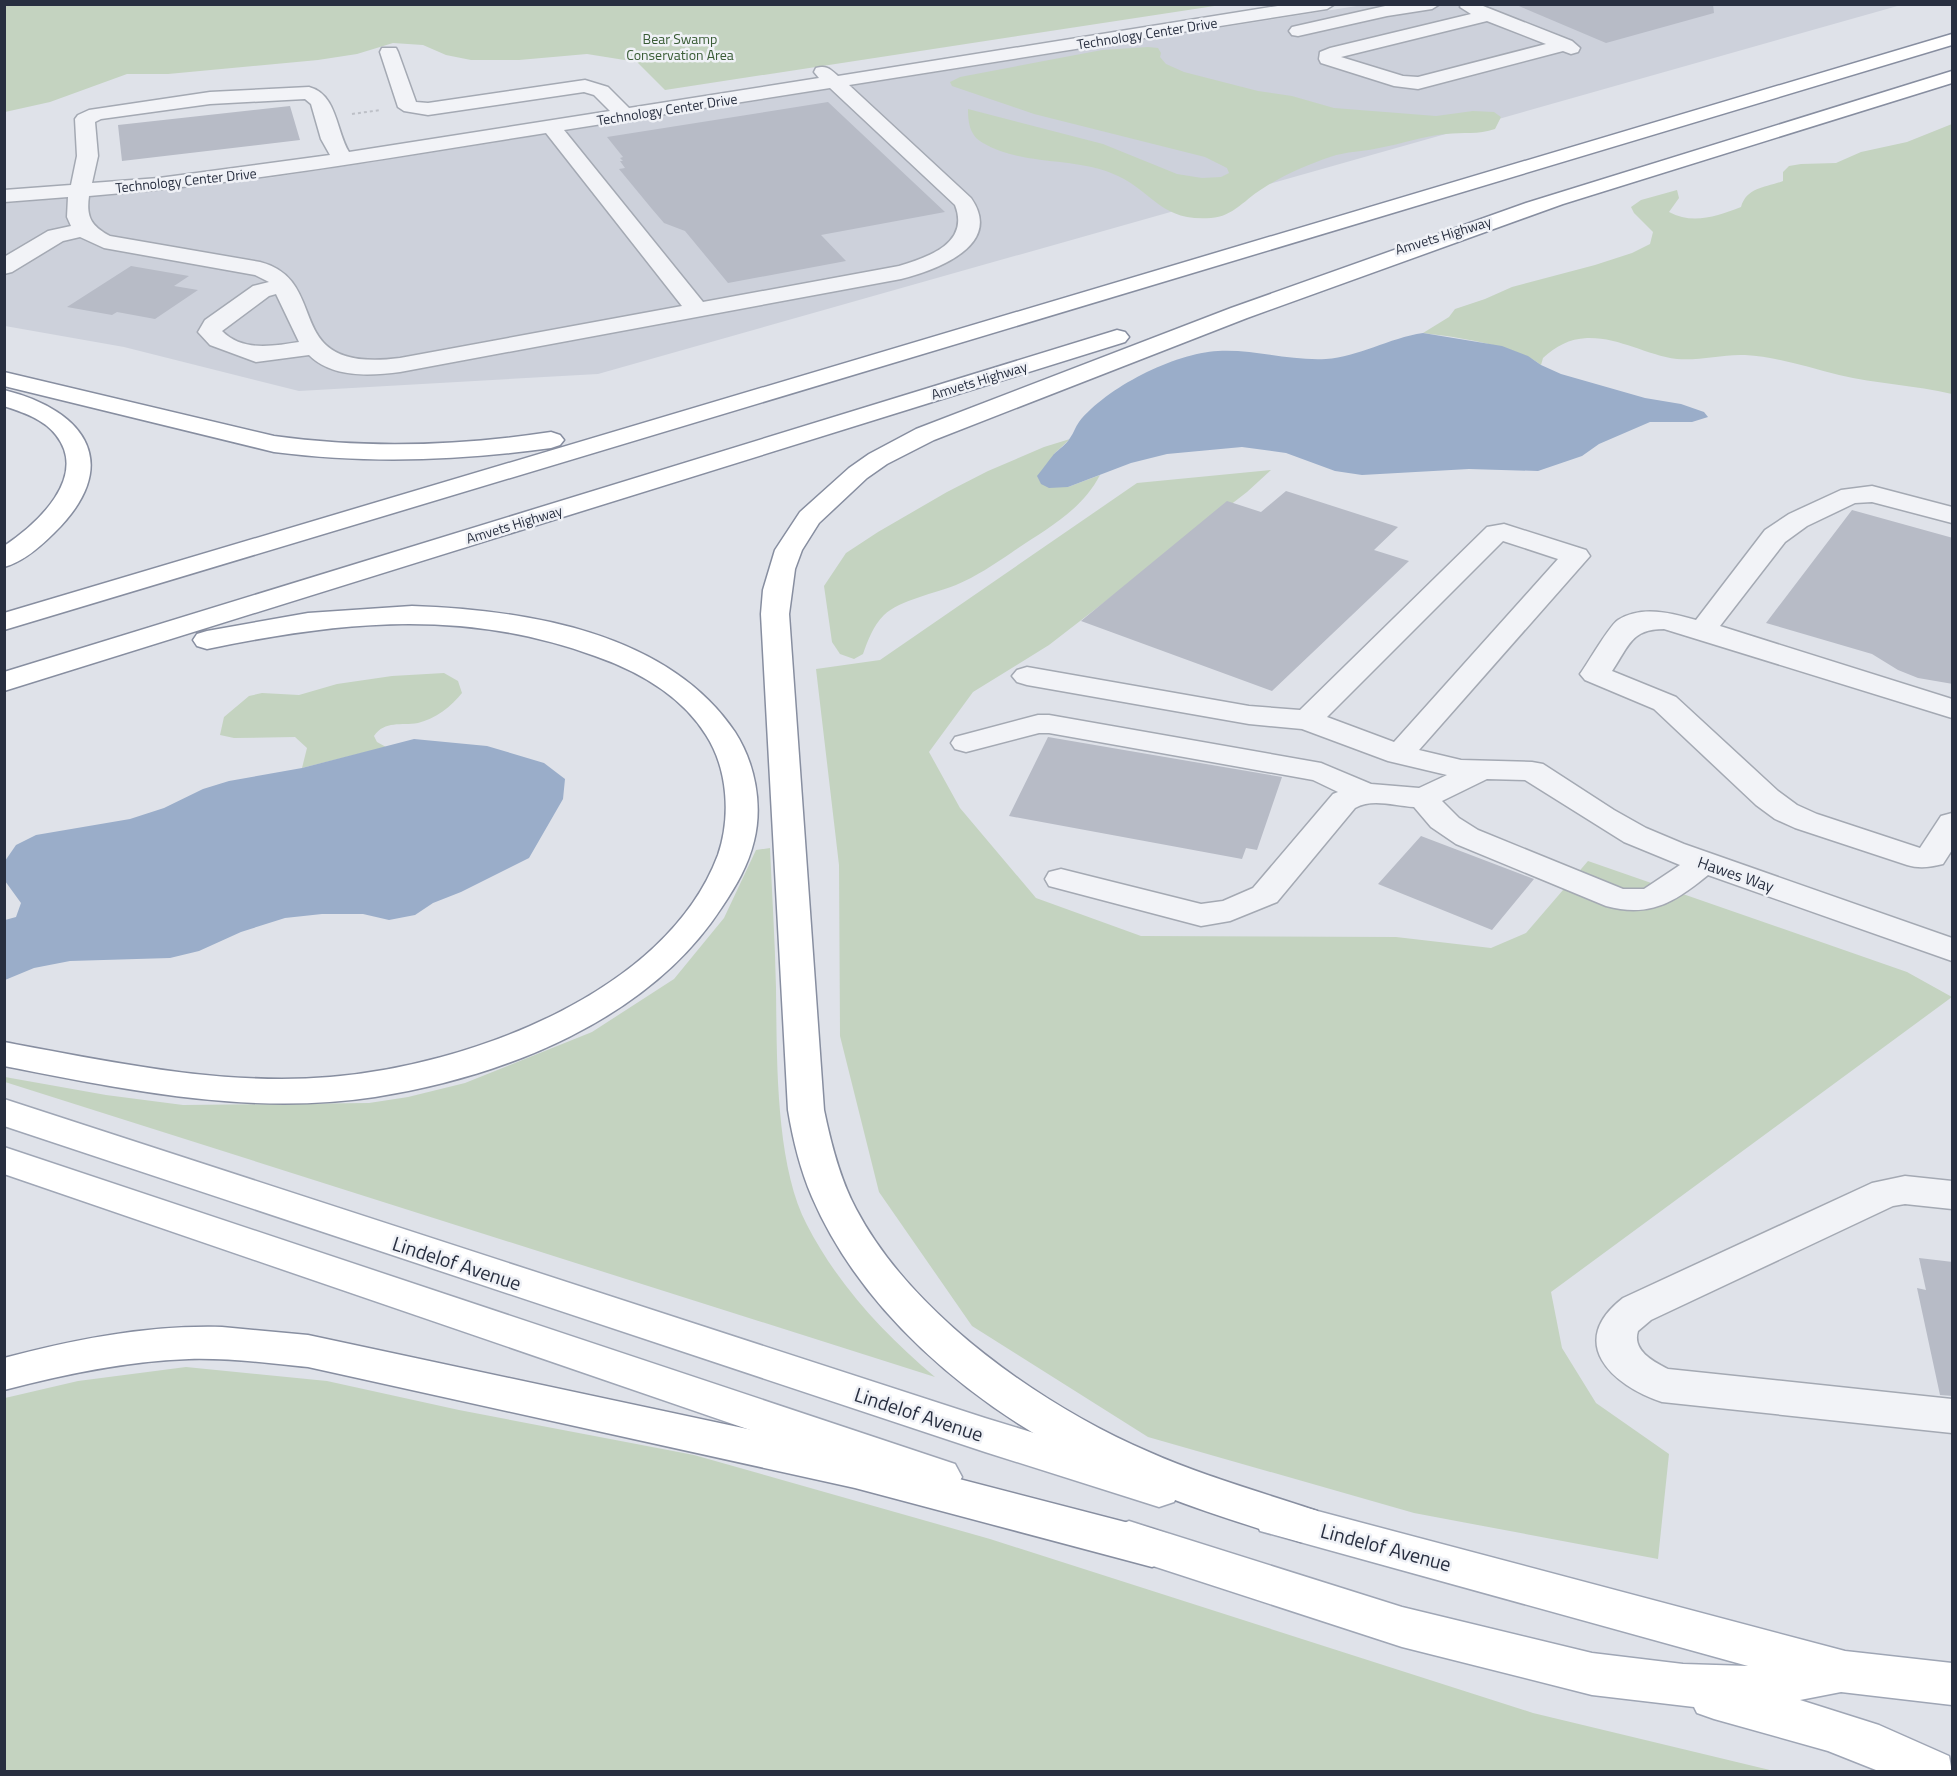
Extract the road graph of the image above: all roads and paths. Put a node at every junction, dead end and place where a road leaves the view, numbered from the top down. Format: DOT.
graph roads {
  1 [pos="1259,4"];
  2 [pos="1327,4"];
  3 [pos="1432,4"];
  4 [pos="1461,4"];
  5 [pos="1490,15"];
  6 [pos="1231,20"];
  7 [pos="1259,33"];
  8 [pos="1279,34"];
  9 [pos="1953,39"];
  10 [pos="389,52"];
  11 [pos="829,77"];
  12 [pos="1953,77"];
  13 [pos="378,110"];
  14 [pos="619,110"];
  15 [pos="354,114"];
  16 [pos="551,127"];
  17 [pos="340,154"];
  18 [pos="4,183"];
  19 [pos="80,185"];
  20 [pos="4,196"];
  21 [pos="1555,201"];
  22 [pos="86,229"];
  23 [pos="4,267"];
  24 [pos="283,285"];
  25 [pos="698,310"];
  26 [pos="314,346"];
  27 [pos="882,359"];
  28 [pos="4,379"];
  29 [pos="4,397"];
  30 [pos="1953,515"];
  31 [pos="4,559"];
  32 [pos="4,622"];
  33 [pos="1703,630"];
  34 [pos="1027,676"];
  35 [pos="4,682"];
  36 [pos="4,692"];
  37 [pos="1953,709"];
  38 [pos="1307,720"];
  39 [pos="966,743"];
  40 [pos="1399,754"];
  41 [pos="1479,771"];
  42 [pos="1365,793"];
  43 [pos="1423,797"];
  44 [pos="1953,823"];
  45 [pos="1704,862"];
  46 [pos="1061,879"];
  47 [pos="1953,950"];
  48 [pos="4,1054"];
  49 [pos="4,1112"];
  50 [pos="4,1160"];
  51 [pos="1953,1195"];
  52 [pos="4,1374"];
  53 [pos="1953,1416"];
  54 [pos="1300,1524"];
  55 [pos="1152,1548"];
  56 [pos="1845,1672"];
  57 [pos="1592,1674"];
  58 [pos="1953,1684"];
  59 [pos="1932,1772"];
  1 -- 11 [label="street, Technology Center Drive"];
  2 -- 6 [label="street, Technology Center Drive"];
  3 -- 8 [label="street"];
  4 -- 5 [label="street"];
  5 -- 5 [label="street"];
  6 -- 7 [label="street"];
  6 -- 11 [label="street, Technology Center Drive"];
  9 -- 27 [label="main road"];
  10 -- 14 [label="street"];
  11 -- 14 [label="street, Technology Center Drive"];
  11 -- 25 [label="street"];
  12 -- 21 [label="main road, Amvets Highway"];
  13 -- 15 [label="path"];
  14 -- 16 [label="street, Technology Center Drive"];
  14 -- 17 [label="street, Technology Center Drive"];
  16 -- 17 [label="street, Technology Center Drive"];
  16 -- 25 [label="street"];
  17 -- 19 [label="street, Technology Center Drive"];
  17 -- 19 [label="street"];
  18 -- 19 [label="street, Technology Center Drive"];
  19 -- 20 [label="street, Technology Center Drive"];
  19 -- 22 [label="street"];
  21 -- 35 [label="main road, Amvets Highway"];
  21 -- 54 [label="main road"];
  22 -- 23 [label="street"];
  22 -- 24 [label="street"];
  24 -- 26 [label="street"];
  24 -- 26 [label="street"];
  25 -- 26 [label="street"];
  27 -- 28 [label="main road"];
  27 -- 32 [label="main road"];
  29 -- 31 [label="main road"];
  30 -- 33 [label="street"];
  33 -- 37 [label="street"];
  33 -- 44 [label="street"];
  34 -- 38 [label="street"];
  36 -- 48 [label="main road"];
  38 -- 40 [label="street"];
  38 -- 40 [label="street"];
  39 -- 42 [label="street"];
  40 -- 41 [label="street"];
  41 -- 43 [label="street"];
  41 -- 45 [label="street, Hawes Way"];
  42 -- 43 [label="street"];
  42 -- 46 [label="street"];
  43 -- 45 [label="street"];
  45 -- 47 [label="street, Hawes Way"];
  49 -- 54 [label="main road, Lindelof Avenue"];
  50 -- 55 [label="main road, Lindelof Avenue"];
  51 -- 53 [label="street"];
  52 -- 55 [label="main road"];
  54 -- 56 [label="main road, Lindelof Avenue"];
  55 -- 57 [label="main road, Lindelof Avenue"];
  56 -- 57 [label="main road, Lindelof Avenue"];
  56 -- 58 [label="main road, Lindelof Avenue"];
  57 -- 59 [label="main road"];
}
